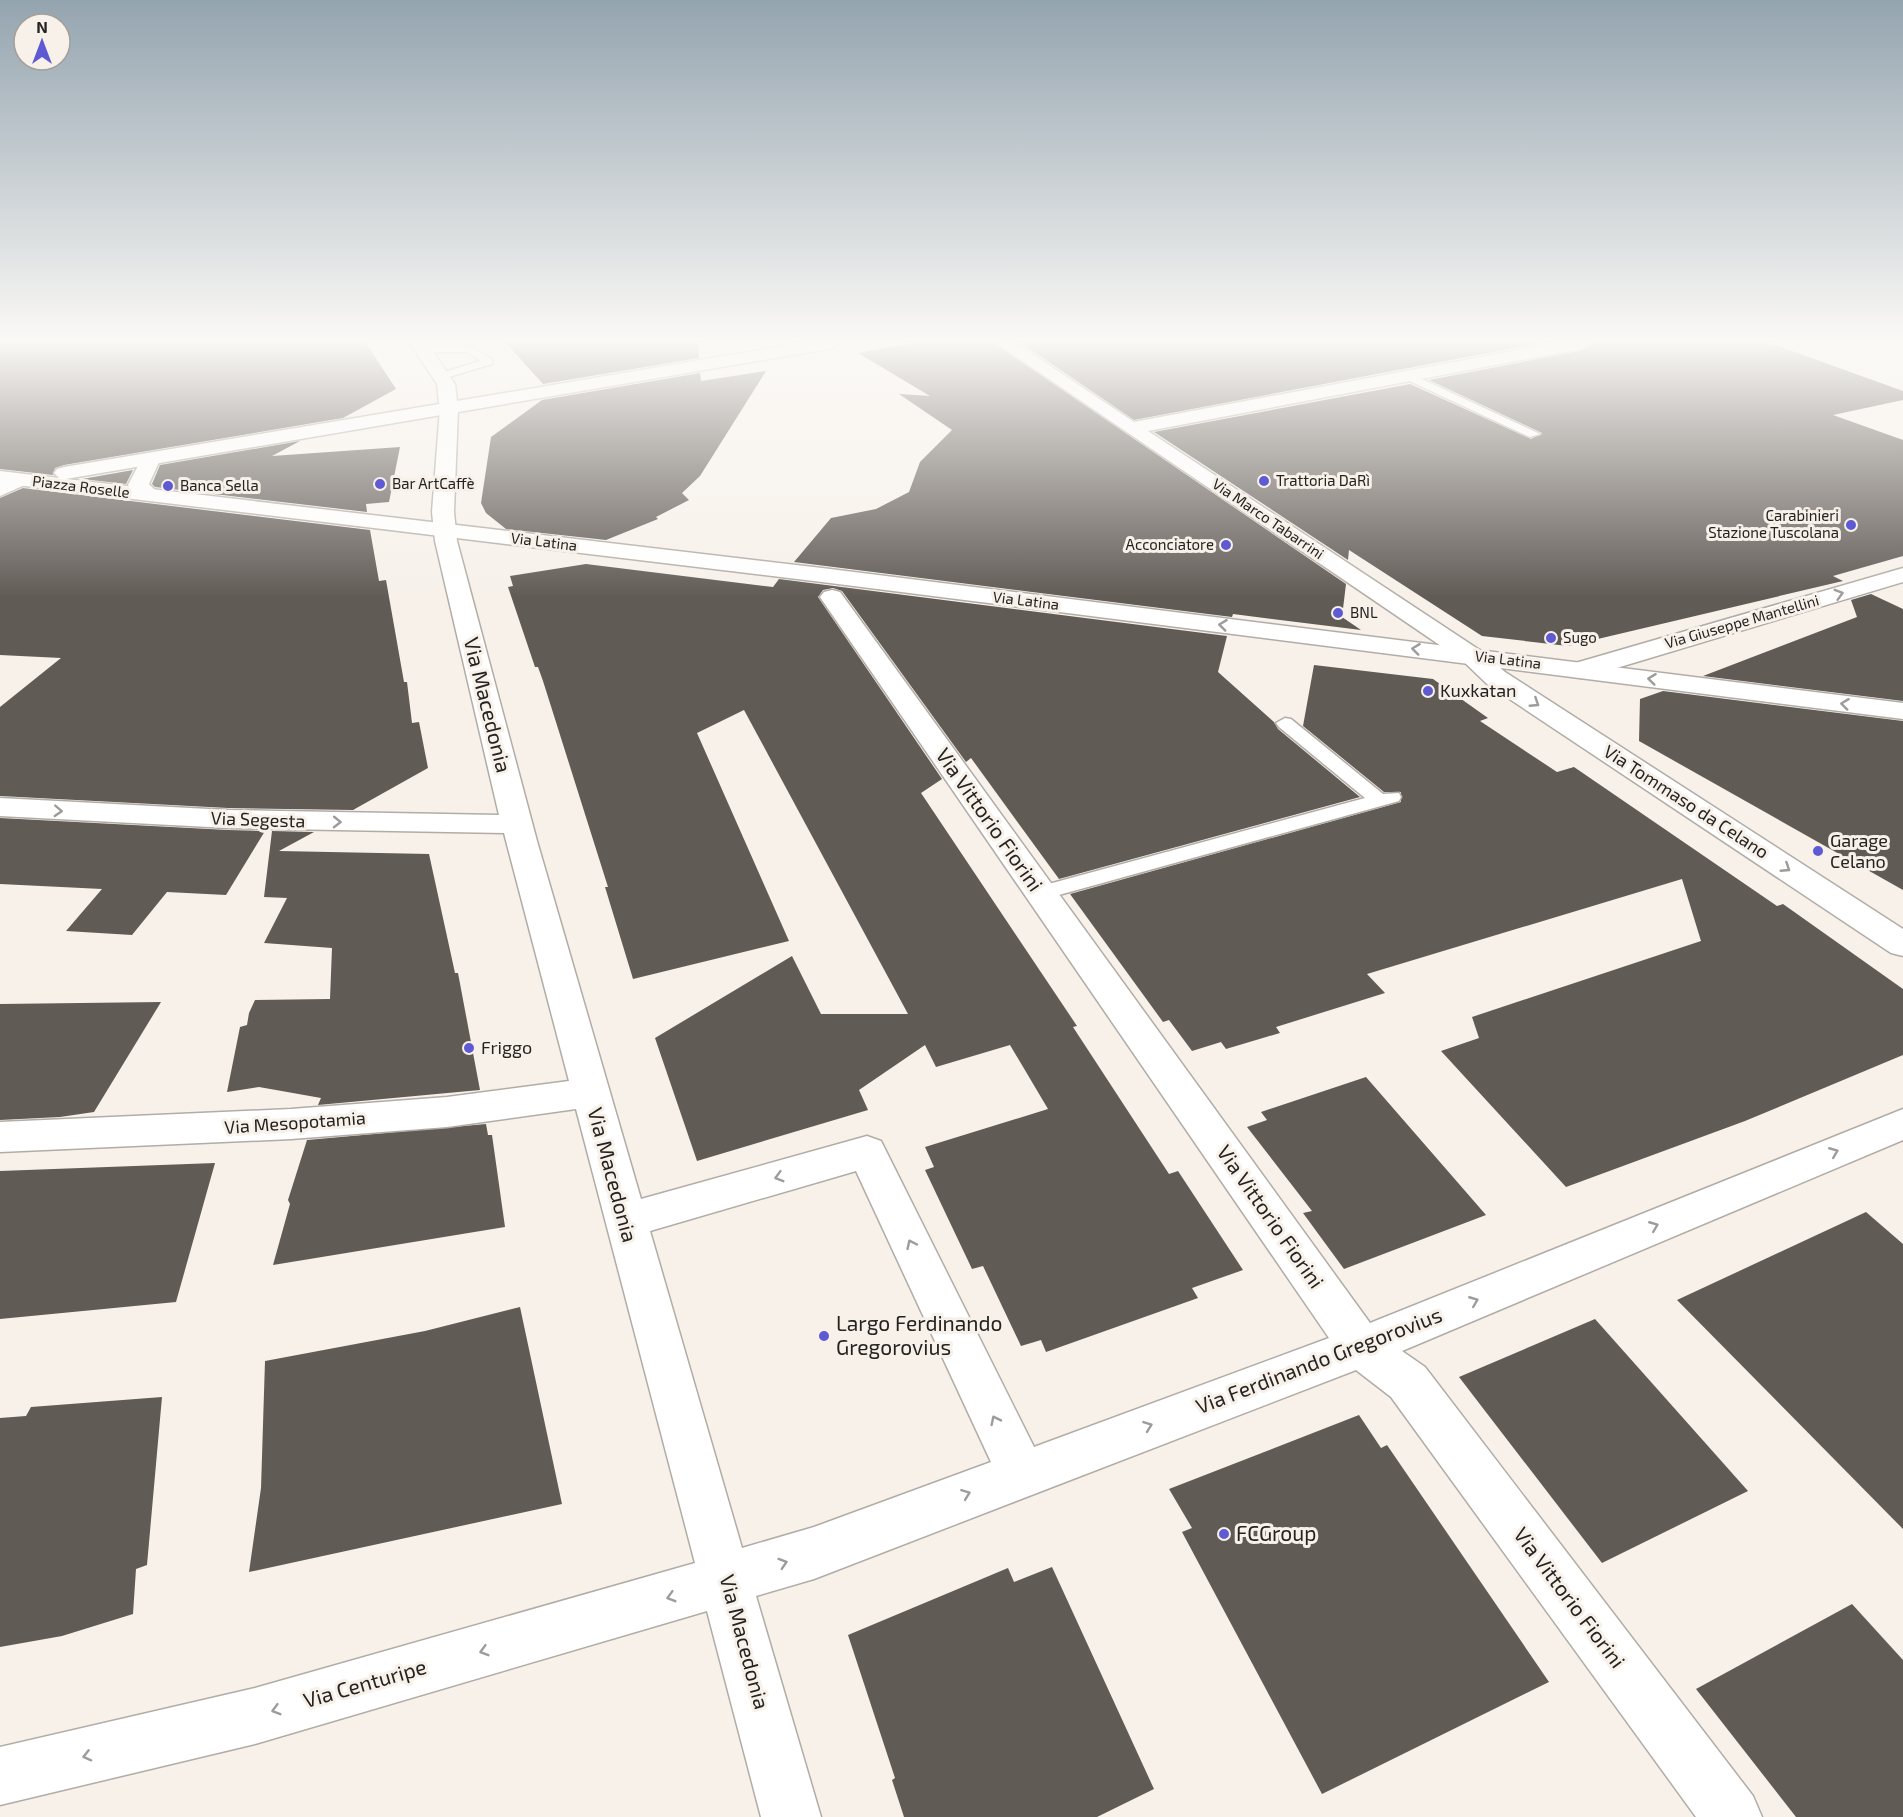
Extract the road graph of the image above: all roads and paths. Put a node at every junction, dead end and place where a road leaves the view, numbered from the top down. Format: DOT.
graph roads {
  1 [pos="339,428"];
  2 [pos="448,428"];
  3 [pos="1131,428"];
  4 [pos="1520,428"];
  5 [pos="1534,434"];
  6 [pos="150,460"];
  7 [pos="10,478"];
  8 [pos="0,490"];
  9 [pos="149,494"];
  10 [pos="443,530"];
  11 [pos="1903,575"];
  12 [pos="832,597"];
  13 [pos="1472,656"];
  14 [pos="1581,670"];
  15 [pos="1903,711"];
  16 [pos="1285,723"];
  17 [pos="0,807"];
  18 [pos="517,824"];
  19 [pos="1041,893"];
  20 [pos="1903,945"];
  21 [pos="590,1093"];
  22 [pos="1903,1124"];
  23 [pos="0,1137"];
  24 [pos="625,1221"];
  25 [pos="1361,1347"];
  26 [pos="1021,1473"];
  27 [pos="728,1581"];
  28 [pos="0,1776"];
  29 [pos="791,1817"];
  30 [pos="1732,1817"];
  1 -- 6 [label="street"];
  2 -- 10 [label="street, Via Macedonia"];
  3 -- 13 [label="street, Via Marco Tabarrini"];
  4 -- 5 [label="lane"];
  6 -- 7 [label="street, Piazza Roselle"];
  6 -- 9 [label="street, Piazza Roselle"];
  7 -- 8 [label="street"];
  7 -- 9 [label="street, Piazza Roselle"];
  9 -- 10 [label="street, Via Latina"];
  13 -- 10 [label="street, Via Latina, one-way"];
  10 -- 18 [label="street, Via Macedonia"];
  14 -- 11 [label="street, Via Giuseppe Mantellini, one-way"];
  12 -- 19 [label="street, Via Vittorio Fiorini"];
  13 -- 14 [label="street, Via Latina"];
  13 -- 20 [label="street, Via Tommaso da Celano, one-way"];
  15 -- 14 [label="street, Via Latina, one-way"];
  16 -- 19 [label="lane"];
  17 -- 18 [label="street, Via Segesta, one-way"];
  18 -- 21 [label="street, Via Macedonia"];
  19 -- 25 [label="street, Via Vittorio Fiorini"];
  21 -- 23 [label="street, Via Mesopotamia"];
  21 -- 24 [label="street, Via Macedonia"];
  25 -- 22 [label="street, Via Ferdinando Gregorovius, one-way"];
  26 -- 24 [label="street, one-way"];
  24 -- 27 [label="street, Via Macedonia"];
  26 -- 25 [label="street, Via Ferdinando Gregorovius, one-way"];
  25 -- 30 [label="street, Via Vittorio Fiorini"];
  27 -- 26 [label="street, Via Ferdinando Gregorovius, one-way"];
  27 -- 28 [label="street, Via Centuripe, one-way"];
  27 -- 29 [label="street, Via Macedonia"];
}
